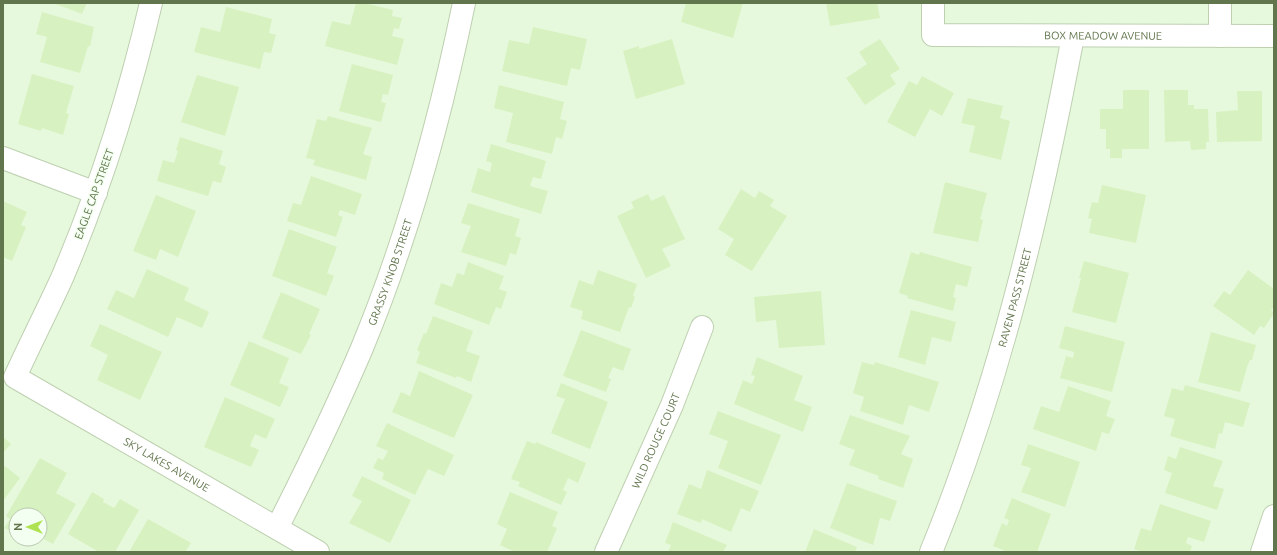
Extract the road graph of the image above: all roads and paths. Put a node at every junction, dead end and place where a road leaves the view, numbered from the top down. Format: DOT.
graph roads {
  1 [pos="151,3"];
  2 [pos="464,3"];
  3 [pos="933,3"];
  4 [pos="1220,3"];
  5 [pos="1073,36"];
  6 [pos="1220,36"];
  7 [pos="1274,36"];
  8 [pos="3,158"];
  9 [pos="96,193"];
  10 [pos="702,327"];
  11 [pos="15,377"];
  12 [pos="1274,516"];
  13 [pos="277,528"];
  14 [pos="318,552"];
  15 [pos="606,552"];
  16 [pos="931,552"];
  17 [pos="1262,552"];
  1 -- 9 [label="street, EAGLE CAP STREET"];
  2 -- 13 [label="street, GRASSY KNOB STREET"];
  3 -- 5 [label="street, BOX MEADOW AVENUE"];
  4 -- 6 [label="street"];
  5 -- 6 [label="street, BOX MEADOW AVENUE"];
  5 -- 16 [label="street, RAVEN PASS STREET"];
  6 -- 7 [label="street, BOX MEADOW AVENUE"];
  8 -- 9 [label="street"];
  9 -- 11 [label="street, EAGLE CAP STREET"];
  10 -- 15 [label="street, WILD ROUGE COURT"];
  11 -- 13 [label="street, SKY LAKES AVENUE"];
  12 -- 17 [label="street"];
  13 -- 14 [label="street, SKY LAKES AVENUE"];
}
